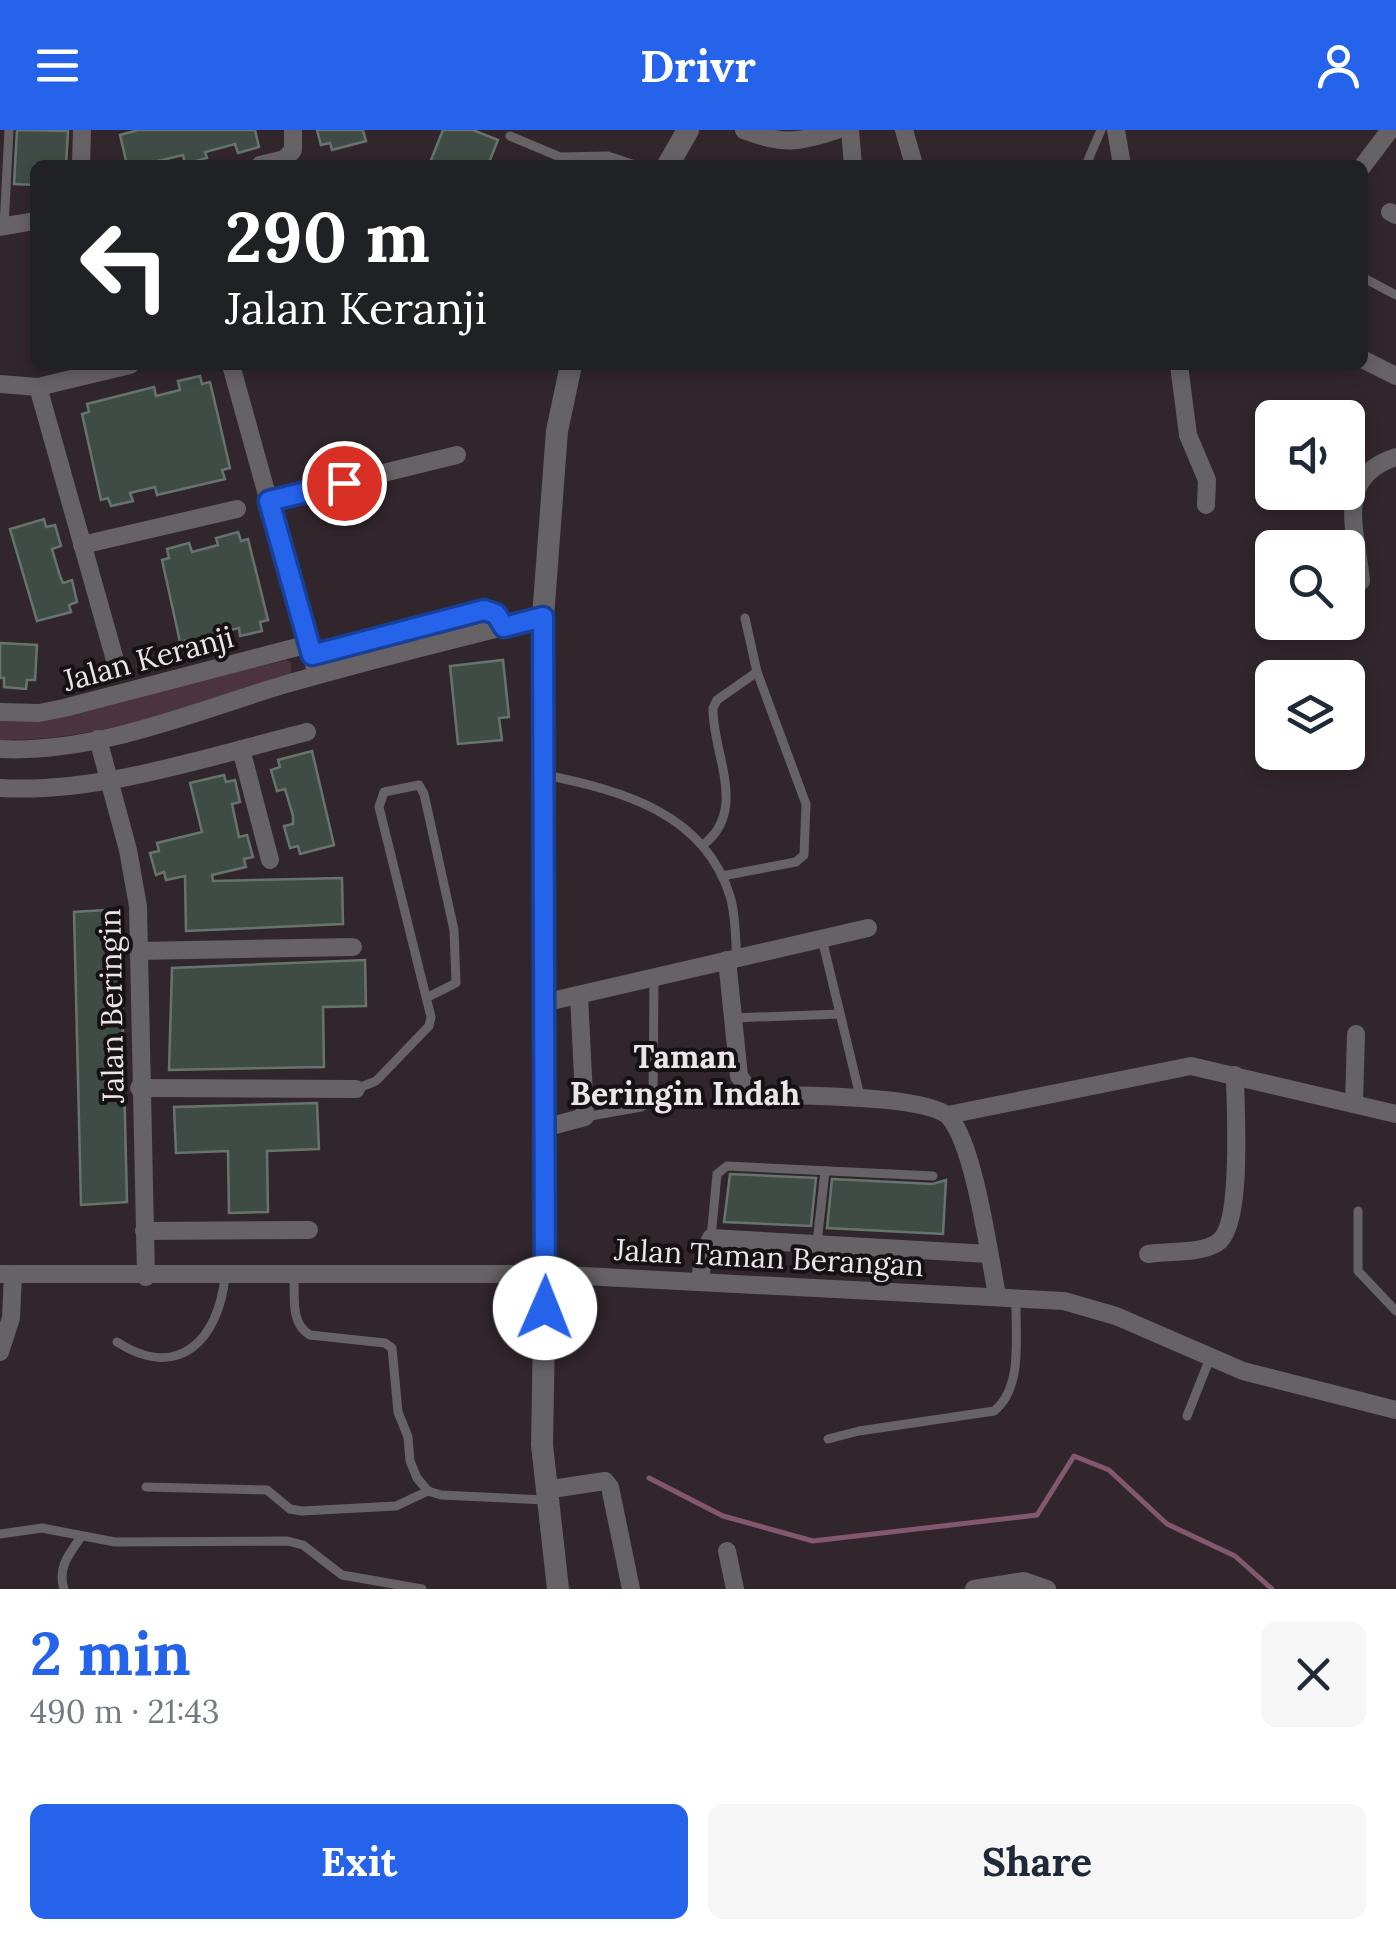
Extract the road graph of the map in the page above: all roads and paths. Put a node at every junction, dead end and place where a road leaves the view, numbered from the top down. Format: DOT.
graph roads {
  1 [pos="9,130"];
  2 [pos="82,130"];
  3 [pos="293,130"];
  4 [pos="688,130"];
  5 [pos="744,130"];
  6 [pos="837,130"];
  7 [pos="850,130"];
  8 [pos="904,130"];
  9 [pos="1101,130"];
  10 [pos="1116,130"];
  11 [pos="1392,131"];
  12 [pos="510,136"];
  13 [pos="81,160"];
  14 [pos="281,160"];
  15 [pos="620,160"];
  16 [pos="671,160"];
  17 [pos="853,160"];
  18 [pos="913,160"];
  19 [pos="1088,160"];
  20 [pos="1121,160"];
  21 [pos="1368,161"];
  22 [pos="30,222"];
  23 [pos="2,227"];
  24 [pos="1368,280"];
  25 [pos="1396,295"];
  26 [pos="1368,362"];
  27 [pos="110,370"];
  28 [pos="232,370"];
  29 [pos="570,370"];
  30 [pos="1180,370"];
  31 [pos="1396,376"];
  32 [pos="0,384"];
  33 [pos="38,388"];
  34 [pos="457,455"];
  35 [pos="1396,457"];
  36 [pos="269,501"];
  37 [pos="1206,505"];
  38 [pos="238,509"];
  39 [pos="1356,530"];
  40 [pos="82,546"];
  41 [pos="543,617"];
  42 [pos="745,618"];
  43 [pos="504,627"];
  44 [pos="310,650"];
  45 [pos="115,660"];
  46 [pos="756,672"];
  47 [pos="317,675"];
  48 [pos="0,712"];
  49 [pos="307,732"];
  50 [pos="98,740"];
  51 [pos="241,748"];
  52 [pos="0,749"];
  53 [pos="543,774"];
  54 [pos="108,779"];
  55 [pos="0,788"];
  56 [pos="703,845"];
  57 [pos="270,860"];
  58 [pos="722,876"];
  59 [pos="868,928"];
  60 [pos="822,938"];
  61 [pos="352,947"];
  62 [pos="138,952"];
  63 [pos="732,959"];
  64 [pos="654,978"];
  65 [pos="579,995"];
  66 [pos="428,997"];
  67 [pos="543,1003"];
  68 [pos="840,1014"];
  69 [pos="733,1018"];
  70 [pos="1356,1034"];
  71 [pos="1235,1075"];
  72 [pos="139,1088"];
  73 [pos="356,1089"];
  74 [pos="861,1099"];
  75 [pos="1354,1104"];
  76 [pos="1396,1114"];
  77 [pos="948,1116"];
  78 [pos="585,1117"];
  79 [pos="544,1128"];
  80 [pos="824,1171"];
  81 [pos="933,1176"];
  82 [pos="1358,1211"];
  83 [pos="309,1230"];
  84 [pos="144,1231"];
  85 [pos="711,1238"];
  86 [pos="816,1245"];
  87 [pos="989,1254"];
  88 [pos="1148,1254"];
  89 [pos="6,1274"];
  90 [pos="546,1274"];
  91 [pos="146,1276"];
  92 [pos="225,1276"];
  93 [pos="294,1276"];
  94 [pos="700,1282"];
  95 [pos="1007,1295"];
  96 [pos="1396,1311"];
  97 [pos="117,1342"];
  98 [pos="0,1352"];
  99 [pos="1210,1358"];
  100 [pos="1396,1410"];
  101 [pos="1187,1416"];
  102 [pos="828,1439"];
  103 [pos="146,1487"];
  104 [pos="428,1490"];
  105 [pos="546,1495"];
  106 [pos="0,1534"];
  107 [pos="81,1537"];
  108 [pos="727,1551"];
  109 [pos="64,1589"];
  110 [pos="422,1589"];
  111 [pos="558,1589"];
  112 [pos="631,1589"];
  113 [pos="735,1589"];
  114 [pos="974,1589"];
  115 [pos="1046,1589"];
  1 -- 23 [label="lane"];
  2 -- 13 [label="street"];
  3 -- 14 [label="street"];
  4 -- 16 [label="street"];
  5 -- 6 [label="street"];
  7 -- 17 [label="street"];
  8 -- 18 [label="street"];
  9 -- 19 [label="lane"];
  10 -- 20 [label="street"];
  11 -- 21 [label="street"];
  12 -- 15 [label="lane"];
  22 -- 23 [label="street"];
  24 -- 25 [label="lane"];
  26 -- 31 [label="street"];
  27 -- 33 [label="street"];
  28 -- 36 [label="street"];
  29 -- 41 [label="street"];
  30 -- 37 [label="street"];
  32 -- 33 [label="street"];
  33 -- 40 [label="street"];
  34 -- 36 [label="street"];
  35 -- 39 [label="street"];
  36 -- 44 [label="street"];
  38 -- 40 [label="street"];
  40 -- 45 [label="street"];
  41 -- 43 [label="street"];
  41 -- 53 [label="street"];
  42 -- 46 [label="lane"];
  43 -- 44 [label="street, Jalan Keranji"];
  43 -- 47 [label="street"];
  44 -- 47 [label="street"];
  44 -- 48 [label="street, Jalan Keranji"];
  46 -- 56 [label="lane"];
  46 -- 58 [label="lane"];
  47 -- 50 [label="street"];
  49 -- 51 [label="street"];
  50 -- 52 [label="street"];
  50 -- 54 [label="street, Jalan Beringin"];
  51 -- 54 [label="street"];
  51 -- 57 [label="street"];
  53 -- 56 [label="lane"];
  53 -- 67 [label="street"];
  54 -- 55 [label="street"];
  54 -- 62 [label="street, Jalan Beringin"];
  56 -- 58 [label="lane"];
  58 -- 63 [label="lane"];
  59 -- 60 [label="street"];
  60 -- 63 [label="street"];
  60 -- 68 [label="lane"];
  61 -- 62 [label="street"];
  62 -- 72 [label="street, Jalan Beringin"];
  63 -- 64 [label="street"];
  63 -- 69 [label="street"];
  64 -- 65 [label="street"];
  64 -- 78 [label="lane"];
  65 -- 67 [label="street"];
  65 -- 78 [label="street"];
  66 -- 66 [label="lane"];
  66 -- 73 [label="lane"];
  67 -- 79 [label="street"];
  68 -- 69 [label="lane"];
  68 -- 74 [label="lane"];
  69 -- 74 [label="street"];
  70 -- 75 [label="street"];
  71 -- 75 [label="street"];
  71 -- 77 [label="street"];
  71 -- 88 [label="street"];
  72 -- 73 [label="street"];
  72 -- 84 [label="street, Jalan Beringin"];
  74 -- 77 [label="street"];
  75 -- 76 [label="street"];
  77 -- 87 [label="street"];
  78 -- 79 [label="street"];
  79 -- 90 [label="street"];
  80 -- 81 [label="lane"];
  80 -- 85 [label="lane"];
  80 -- 86 [label="lane"];
  82 -- 96 [label="lane"];
  83 -- 84 [label="street"];
  84 -- 91 [label="street, Jalan Beringin"];
  85 -- 86 [label="street"];
  85 -- 94 [label="street"];
  86 -- 87 [label="street"];
  87 -- 95 [label="street"];
  89 -- 91 [label="street, Jalan Taman Berangan"];
  89 -- 98 [label="street"];
  90 -- 93 [label="street, Jalan Taman Berangan"];
  90 -- 94 [label="street, Jalan Taman Berangan"];
  90 -- 105 [label="street"];
  91 -- 92 [label="street, Jalan Taman Berangan"];
  92 -- 93 [label="street, Jalan Taman Berangan"];
  92 -- 97 [label="lane"];
  93 -- 104 [label="lane"];
  94 -- 95 [label="street, Jalan Taman Berangan"];
  95 -- 99 [label="street, Jalan Taman Berangan"];
  95 -- 102 [label="lane"];
  99 -- 100 [label="street, Jalan Taman Berangan"];
  99 -- 101 [label="lane"];
  103 -- 104 [label="lane"];
  104 -- 105 [label="lane"];
  105 -- 111 [label="street"];
  105 -- 112 [label="street"];
  106 -- 107 [label="lane"];
  107 -- 109 [label="lane"];
  107 -- 110 [label="lane"];
  108 -- 113 [label="street"];
  114 -- 115 [label="street"];
}
